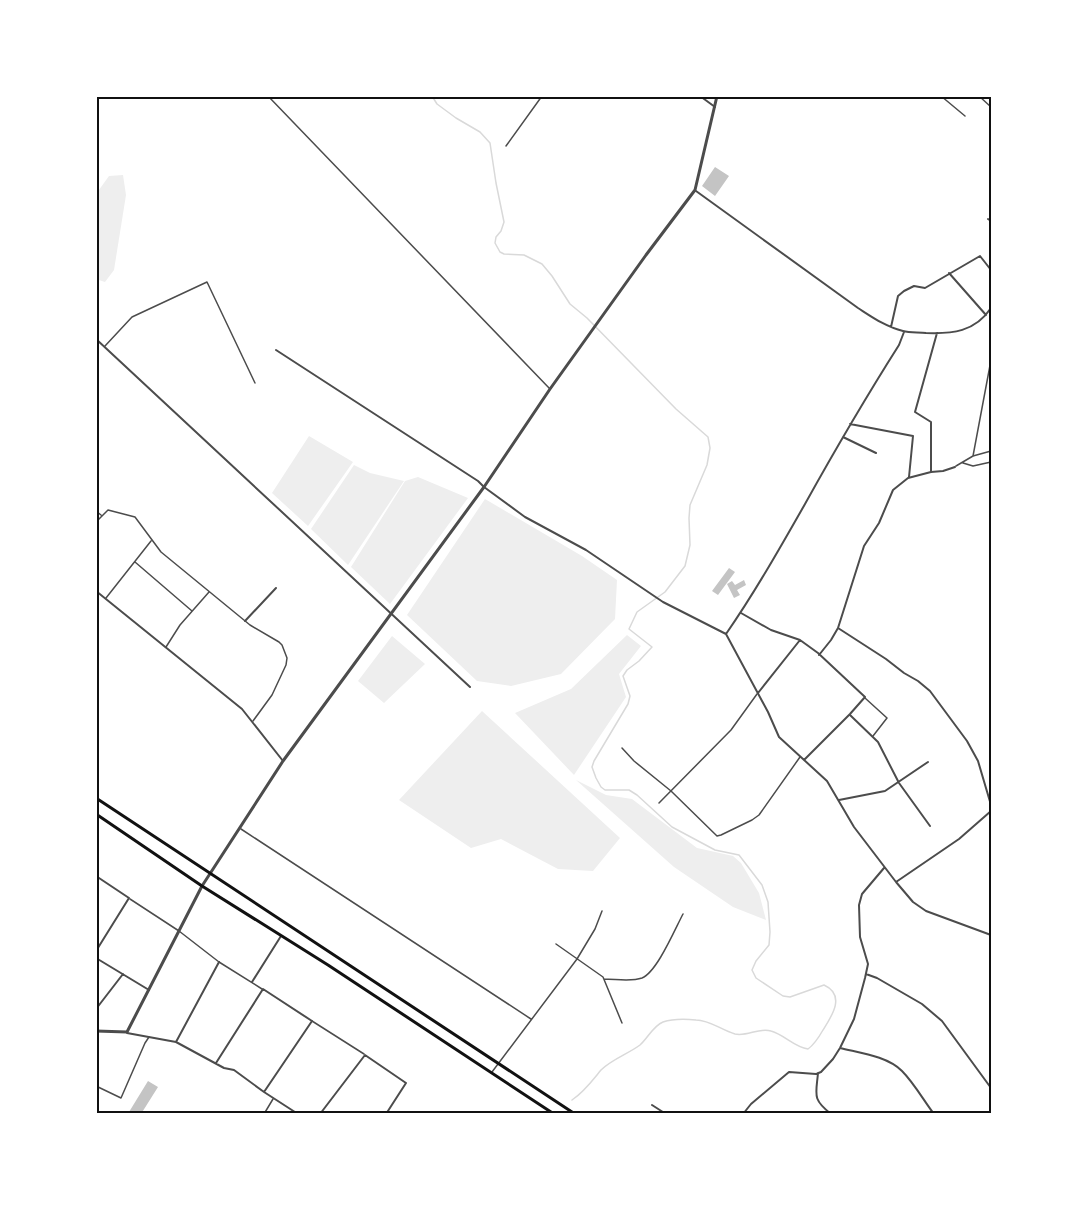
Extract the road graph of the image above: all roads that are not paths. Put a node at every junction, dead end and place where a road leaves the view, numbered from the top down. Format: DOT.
graph roads {
  1 [pos="268,96"];
  2 [pos="542,96"];
  3 [pos="700,96"];
  4 [pos="717,96"];
  5 [pos="940,96"];
  6 [pos="979,96"];
  7 [pos="991,106"];
  8 [pos="715,107"];
  9 [pos="965,116"];
  10 [pos="506,146"];
  11 [pos="695,190"];
  12 [pos="991,270"];
  13 [pos="949,273"];
  14 [pos="991,308"];
  15 [pos="986,315"];
  16 [pos="891,327"];
  17 [pos="904,332"];
  18 [pos="937,333"];
  19 [pos="96,339"];
  20 [pos="104,346"];
  21 [pos="276,350"];
  22 [pos="991,360"];
  23 [pos="989,375"];
  24 [pos="255,383"];
  25 [pos="550,389"];
  26 [pos="850,424"];
  27 [pos="843,437"];
  28 [pos="991,451"];
  29 [pos="876,453"];
  30 [pos="973,456"];
  31 [pos="991,462"];
  32 [pos="961,463"];
  33 [pos="955,466"];
  34 [pos="931,472"];
  35 [pos="908,478"];
  36 [pos="484,487"];
  37 [pos="96,511"];
  38 [pos="102,516"];
  39 [pos="96,522"];
  40 [pos="152,540"];
  41 [pos="135,562"];
  42 [pos="276,588"];
  43 [pos="96,591"];
  44 [pos="210,592"];
  45 [pos="106,599"];
  46 [pos="192,611"];
  47 [pos="392,613"];
  48 [pos="741,613"];
  49 [pos="245,621"];
  50 [pos="838,628"];
  51 [pos="726,634"];
  52 [pos="800,640"];
  53 [pos="166,647"];
  54 [pos="819,655"];
  55 [pos="470,687"];
  56 [pos="758,693"];
  57 [pos="865,697"];
  58 [pos="850,714"];
  59 [pos="253,722"];
  60 [pos="872,736"];
  61 [pos="622,748"];
  62 [pos="802,758"];
  63 [pos="283,761"];
  64 [pos="928,762"];
  65 [pos="899,783"];
  66 [pos="671,791"];
  67 [pos="96,798"];
  68 [pos="839,801"];
  69 [pos="658,803"];
  70 [pos="991,805"];
  71 [pos="991,810"];
  72 [pos="96,814"];
  73 [pos="930,826"];
  74 [pos="239,828"];
  75 [pos="885,867"];
  76 [pos="209,874"];
  77 [pos="96,876"];
  78 [pos="896,882"];
  79 [pos="202,886"];
  80 [pos="129,898"];
  81 [pos="602,911"];
  82 [pos="683,914"];
  83 [pos="179,931"];
  84 [pos="991,935"];
  85 [pos="281,936"];
  86 [pos="556,944"];
  87 [pos="96,951"];
  88 [pos="96,958"];
  89 [pos="577,959"];
  90 [pos="219,962"];
  91 [pos="123,974"];
  92 [pos="866,974"];
  93 [pos="604,979"];
  94 [pos="252,982"];
  95 [pos="263,989"];
  96 [pos="148,990"];
  97 [pos="96,1009"];
  98 [pos="531,1019"];
  99 [pos="312,1021"];
  100 [pos="622,1023"];
  101 [pos="96,1031"];
  102 [pos="127,1032"];
  103 [pos="150,1037"];
  104 [pos="176,1042"];
  105 [pos="840,1048"];
  106 [pos="365,1054"];
  107 [pos="498,1062"];
  108 [pos="216,1063"];
  109 [pos="491,1072"];
  110 [pos="818,1073"];
  111 [pos="96,1086"];
  112 [pos="991,1088"];
  113 [pos="264,1092"];
  114 [pos="274,1098"];
  115 [pos="652,1105"];
  116 [pos="264,1114"];
  117 [pos="298,1114"];
  118 [pos="320,1114"];
  119 [pos="386,1114"];
  120 [pos="457,1114"];
  121 [pos="462,1114"];
  122 [pos="554,1114"];
  123 [pos="575,1114"];
  124 [pos="666,1114"];
  125 [pos="743,1114"];
  126 [pos="831,1114"];
  127 [pos="934,1114"];
  1 -- 25 [label="lane"];
  2 -- 10 [label="lane"];
  3 -- 8 [label="street"];
  4 -- 8 [label="street"];
  5 -- 9 [label="lane"];
  6 -- 7 [label="lane"];
  8 -- 11 [label="street"];
  11 -- 16 [label="street"];
  11 -- 25 [label="street"];
  12 -- 13 [label="street"];
  13 -- 15 [label="street"];
  13 -- 16 [label="street"];
  14 -- 15 [label="street"];
  15 -- 18 [label="street"];
  16 -- 17 [label="street"];
  17 -- 18 [label="street"];
  17 -- 26 [label="street"];
  18 -- 34 [label="street"];
  19 -- 20 [label="street"];
  20 -- 24 [label="lane"];
  20 -- 47 [label="street"];
  21 -- 36 [label="street"];
  22 -- 23 [label="lane"];
  23 -- 30 [label="lane"];
  25 -- 36 [label="street"];
  26 -- 27 [label="street"];
  26 -- 35 [label="street"];
  27 -- 29 [label="street"];
  27 -- 48 [label="street"];
  28 -- 30 [label="lane"];
  30 -- 32 [label="lane"];
  31 -- 32 [label="lane"];
  32 -- 33 [label="lane"];
  33 -- 34 [label="street"];
  34 -- 35 [label="street"];
  35 -- 50 [label="street"];
  36 -- 47 [label="street"];
  36 -- 51 [label="street"];
  37 -- 38 [label="lane"];
  38 -- 39 [label="lane"];
  38 -- 40 [label="lane"];
  40 -- 41 [label="lane"];
  40 -- 44 [label="lane"];
  41 -- 45 [label="lane"];
  41 -- 46 [label="lane"];
  42 -- 49 [label="street"];
  43 -- 45 [label="street"];
  44 -- 46 [label="lane"];
  44 -- 49 [label="lane"];
  45 -- 53 [label="street"];
  46 -- 53 [label="lane"];
  47 -- 55 [label="street"];
  47 -- 63 [label="street"];
  48 -- 51 [label="street"];
  48 -- 52 [label="street"];
  49 -- 59 [label="lane"];
  50 -- 54 [label="street"];
  50 -- 70 [label="street"];
  51 -- 56 [label="street"];
  52 -- 54 [label="street"];
  52 -- 56 [label="street"];
  53 -- 59 [label="street"];
  54 -- 57 [label="street"];
  56 -- 62 [label="street"];
  56 -- 66 [label="lane"];
  57 -- 58 [label="street"];
  57 -- 60 [label="lane"];
  58 -- 60 [label="street"];
  58 -- 62 [label="street"];
  59 -- 63 [label="street"];
  60 -- 65 [label="street"];
  61 -- 66 [label="lane"];
  62 -- 66 [label="lane"];
  62 -- 68 [label="street"];
  63 -- 74 [label="street"];
  64 -- 65 [label="street"];
  65 -- 68 [label="street"];
  65 -- 73 [label="street"];
  66 -- 69 [label="lane"];
  67 -- 76 [label="main road"];
  68 -- 75 [label="street"];
  71 -- 78 [label="street"];
  72 -- 79 [label="main road"];
  74 -- 76 [label="street"];
  74 -- 98 [label="lane"];
  75 -- 78 [label="street"];
  75 -- 92 [label="street"];
  76 -- 79 [label="street"];
  76 -- 107 [label="main road"];
  77 -- 80 [label="street"];
  78 -- 84 [label="street"];
  79 -- 83 [label="street"];
  79 -- 85 [label="main road"];
  80 -- 83 [label="lane"];
  80 -- 87 [label="street"];
  81 -- 89 [label="lane"];
  82 -- 93 [label="lane"];
  83 -- 90 [label="lane"];
  83 -- 96 [label="street"];
  85 -- 94 [label="street"];
  85 -- 109 [label="main road"];
  86 -- 89 [label="lane"];
  88 -- 91 [label="street"];
  89 -- 93 [label="lane"];
  89 -- 98 [label="lane"];
  90 -- 94 [label="lane"];
  90 -- 104 [label="street"];
  91 -- 96 [label="street"];
  91 -- 97 [label="street"];
  92 -- 105 [label="street"];
  92 -- 112 [label="street"];
  93 -- 100 [label="lane"];
  94 -- 95 [label="lane"];
  95 -- 99 [label="street"];
  95 -- 108 [label="street"];
  96 -- 102 [label="street"];
  98 -- 107 [label="lane"];
  99 -- 106 [label="lane"];
  99 -- 113 [label="street"];
  101 -- 102 [label="street"];
  102 -- 103 [label="street"];
  103 -- 104 [label="street"];
  103 -- 111 [label="lane"];
  104 -- 108 [label="street"];
  105 -- 110 [label="street"];
  105 -- 127 [label="street"];
  106 -- 118 [label="street"];
  106 -- 119 [label="street"];
  107 -- 109 [label="lane"];
  107 -- 123 [label="main road"];
  108 -- 113 [label="street"];
  109 -- 122 [label="main road"];
  110 -- 125 [label="street"];
  110 -- 126 [label="street"];
  113 -- 114 [label="street"];
  114 -- 116 [label="lane"];
  114 -- 117 [label="street"];
  115 -- 124 [label="street"];
  120 -- 121 [label="street"];
}
